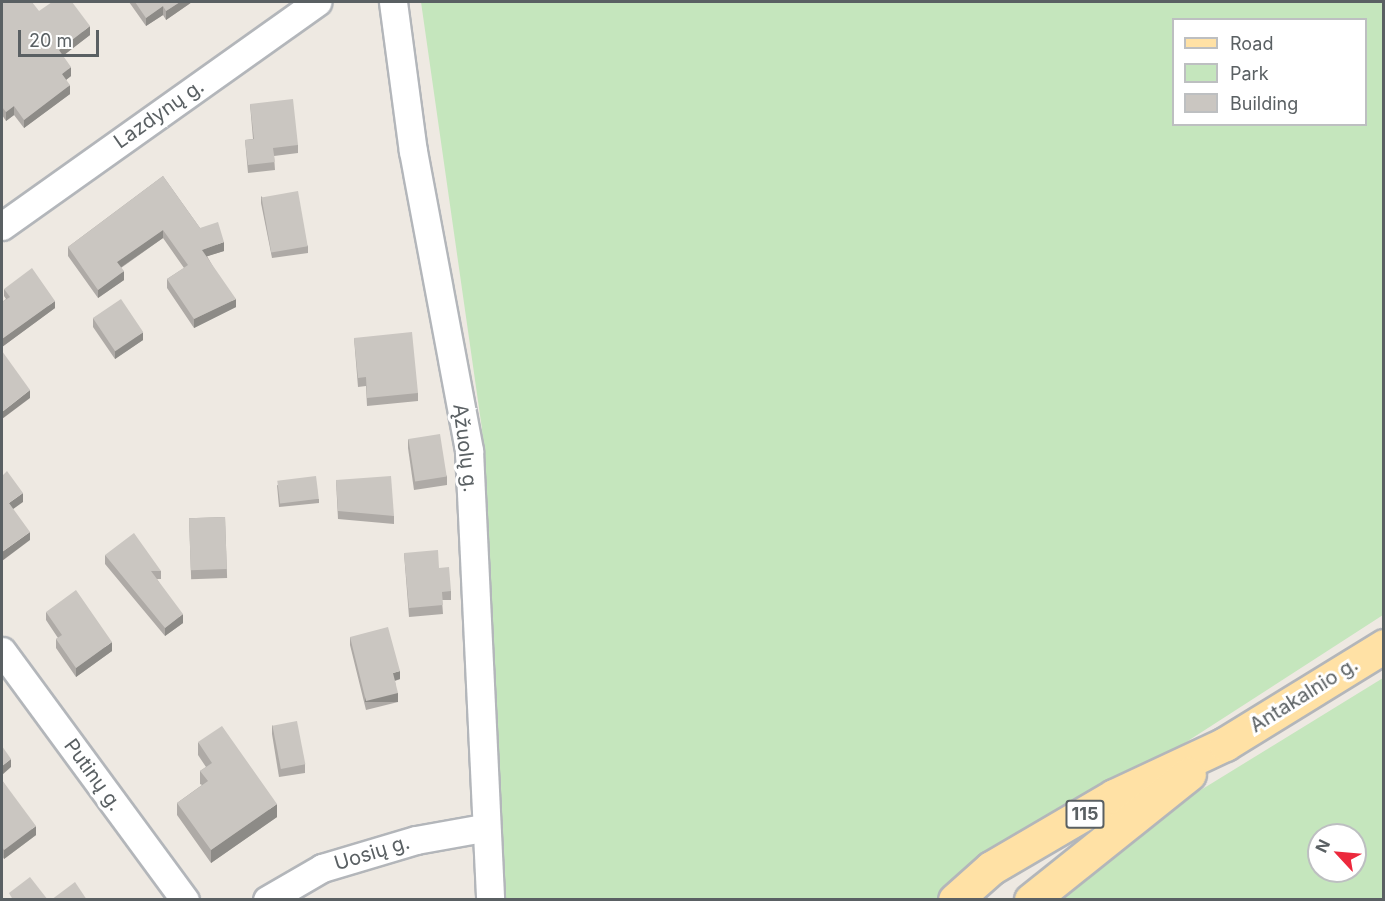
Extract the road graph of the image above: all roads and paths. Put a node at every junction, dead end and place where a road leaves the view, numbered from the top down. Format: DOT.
graph roads {
  1 [pos="317,2"];
  2 [pos="393,2"];
  3 [pos="2,226"];
  4 [pos="1383,646"];
  5 [pos="2,651"];
  6 [pos="1225,744"];
  7 [pos="483,828"];
  8 [pos="185,900"];
  9 [pos="267,900"];
  10 [pos="490,900"];
  11 [pos="955,900"];
  12 [pos="1030,900"];
  1 -- 3 [label="street, Lazdynų g."];
  2 -- 7 [label="street, Ąžuolų g."];
  4 -- 6 [label="main road, Antakalnio g. / 115"];
  5 -- 8 [label="street, Putinų g."];
  6 -- 11 [label="main road, Antakalnio g. / 115"];
  6 -- 12 [label="main road, Antakalnio g. / 115"];
  7 -- 9 [label="street, Uosių g."];
  7 -- 10 [label="street, Ąžuolų g."];
}
